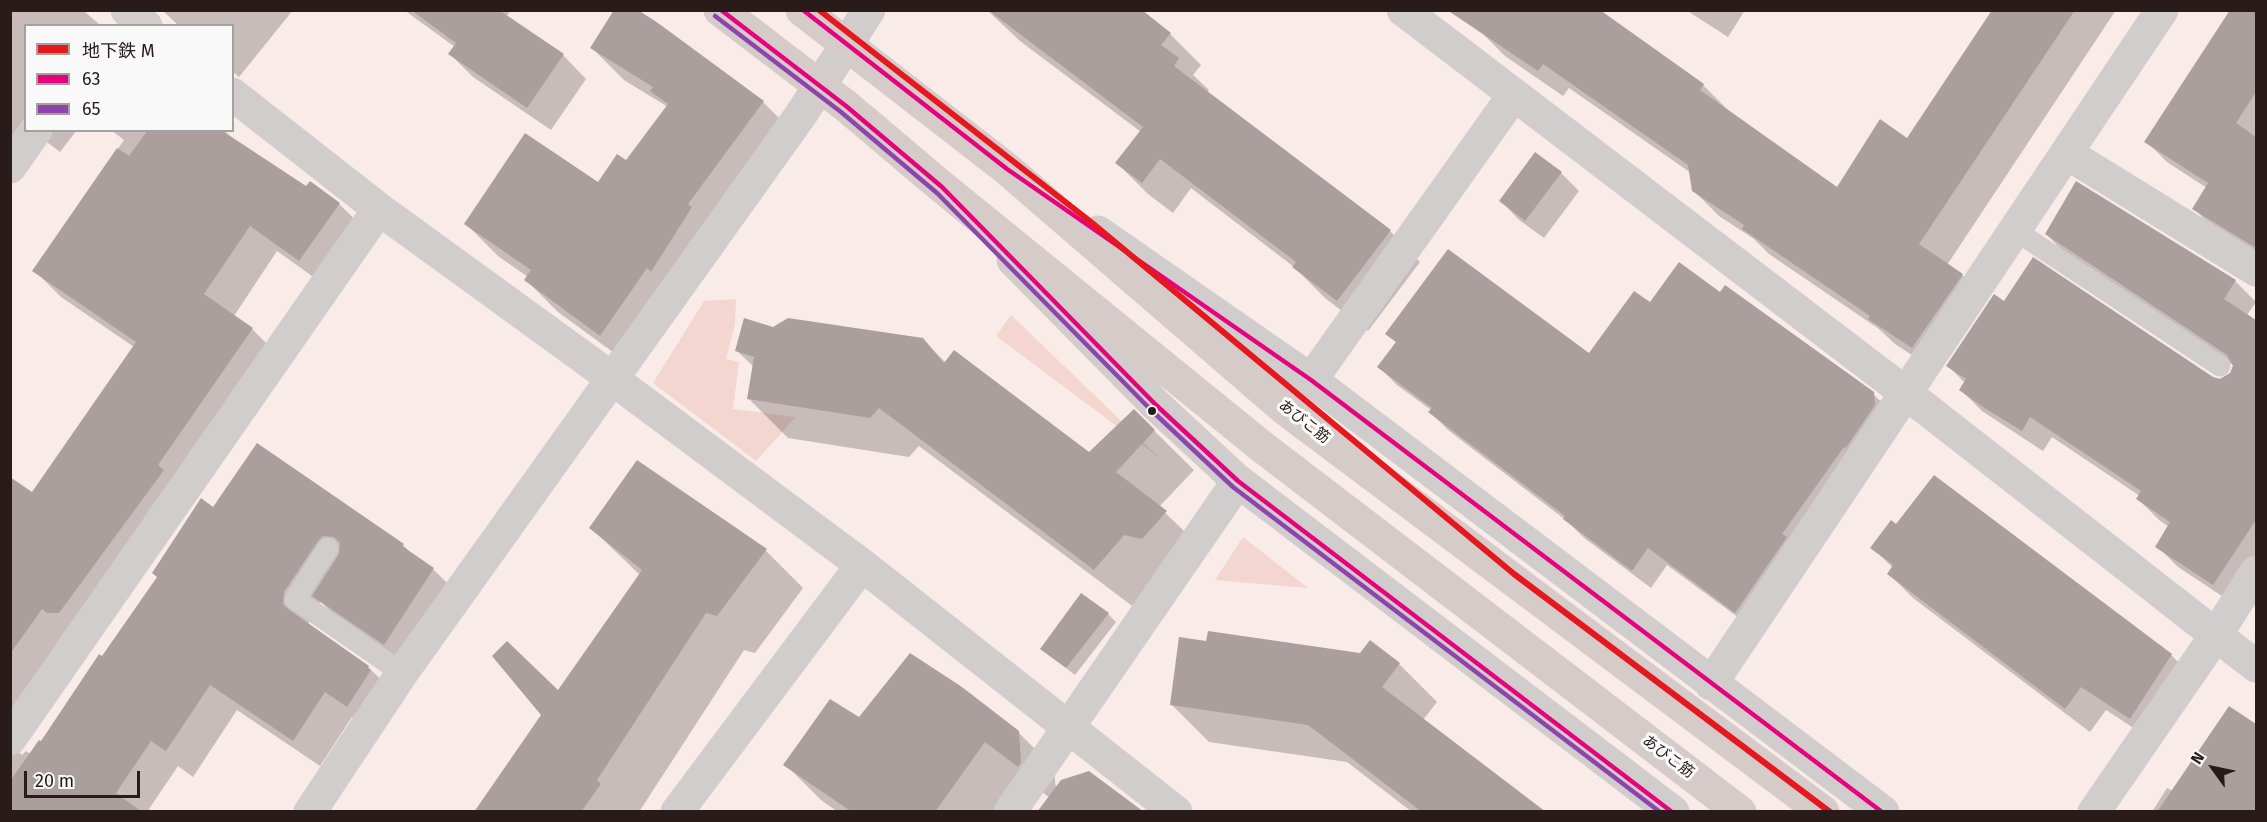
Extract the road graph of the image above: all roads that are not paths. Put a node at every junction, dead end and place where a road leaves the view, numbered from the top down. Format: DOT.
graph roads {
  1 [pos="121,10"];
  2 [pos="127,10"];
  3 [pos="720,10"];
  4 [pos="802,10"];
  5 [pos="868,10"];
  6 [pos="1403,10"];
  7 [pos="2162,10"];
  8 [pos="1439,22"];
  9 [pos="112,24"];
  10 [pos="144,24"];
  11 [pos="847,45"];
  12 [pos="820,86"];
  13 [pos="234,96"];
  14 [pos="1513,96"];
  15 [pos="35,132"];
  16 [pos="2068,154"];
  17 [pos="10,167"];
  18 [pos="1007,169"];
  19 [pos="942,187"];
  20 [pos="379,209"];
  21 [pos="2016,231"];
  22 [pos="2256,270"];
  23 [pos="2220,366"];
  24 [pos="611,378"];
  25 [pos="1311,380"];
  26 [pos="1907,394"];
  27 [pos="1238,481"];
  28 [pos="328,548"];
  29 [pos="862,565"];
  30 [pos="2256,572"];
  31 [pos="2216,635"];
  32 [pos="2256,666"];
  33 [pos="402,673"];
  34 [pos="1711,684"];
  35 [pos="1069,729"];
  36 [pos="10,739"];
  37 [pos="310,812"];
  38 [pos="677,812"];
  39 [pos="1010,812"];
  40 [pos="1176,812"];
  41 [pos="1674,812"];
  42 [pos="1740,812"];
  43 [pos="1823,812"];
  44 [pos="1882,812"];
  45 [pos="2094,812"];
  1 -- 9 [label="street"];
  2 -- 10 [label="street"];
  3 -- 12 [label="main road, あびこ筋"];
  4 -- 11 [label="main road, あびこ筋"];
  5 -- 11 [label="street"];
  6 -- 8 [label="street"];
  7 -- 16 [label="street"];
  8 -- 14 [label="street"];
  11 -- 12 [label="street"];
  11 -- 18 [label="main road, あびこ筋"];
  12 -- 19 [label="main road, あびこ筋"];
  12 -- 24 [label="street"];
  13 -- 20 [label="street"];
  14 -- 25 [label="street"];
  14 -- 26 [label="street"];
  15 -- 17 [label="street"];
  16 -- 21 [label="street"];
  16 -- 22 [label="street"];
  18 -- 25 [label="street"];
  18 -- 43 [label="main road, あびこ筋"];
  19 -- 27 [label="street"];
  19 -- 42 [label="main road, あびこ筋"];
  20 -- 24 [label="street"];
  20 -- 36 [label="street"];
  21 -- 23 [label="lane"];
  21 -- 26 [label="street"];
  24 -- 29 [label="street"];
  24 -- 33 [label="street"];
  25 -- 34 [label="street"];
  26 -- 31 [label="street"];
  26 -- 34 [label="street"];
  27 -- 35 [label="street"];
  27 -- 41 [label="street"];
  28 -- 33 [label="lane"];
  29 -- 35 [label="street"];
  29 -- 38 [label="street"];
  30 -- 31 [label="street"];
  31 -- 32 [label="street"];
  31 -- 45 [label="street"];
  33 -- 37 [label="street"];
  34 -- 44 [label="street"];
  35 -- 39 [label="street"];
  35 -- 40 [label="street"];
}
